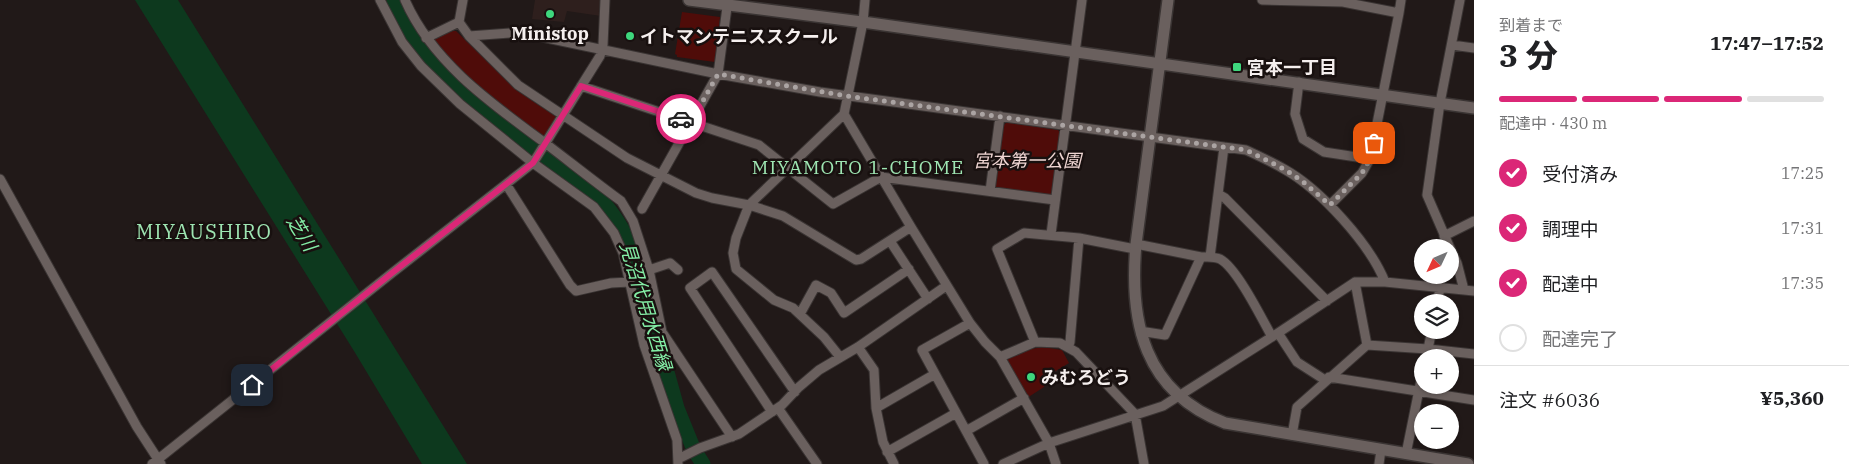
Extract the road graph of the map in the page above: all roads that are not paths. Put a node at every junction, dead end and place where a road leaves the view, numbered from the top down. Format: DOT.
graph roads {
  1 [pos="380,0"];
  2 [pos="405,0"];
  3 [pos="463,0"];
  4 [pos="605,0"];
  5 [pos="689,0"];
  6 [pos="865,0"];
  7 [pos="1082,0"];
  8 [pos="1168,0"];
  9 [pos="1262,0"];
  10 [pos="1401,0"];
  11 [pos="1460,0"];
  12 [pos="1343,1"];
  13 [pos="728,3"];
  14 [pos="1399,13"];
  15 [pos="459,22"];
  16 [pos="863,22"];
  17 [pos="470,36"];
  18 [pos="426,38"];
  19 [pos="1452,45"];
  20 [pos="1474,48"];
  21 [pos="601,51"];
  22 [pos="1074,53"];
  23 [pos="1160,64"];
  24 [pos="718,74"];
  25 [pos="1299,82"];
  26 [pos="581,86"];
  27 [pos="1383,95"];
  28 [pos="847,96"];
  29 [pos="1440,103"];
  30 [pos="1474,108"];
  31 [pos="844,114"];
  32 [pos="563,115"];
  33 [pos="1000,116"];
  34 [pos="691,122"];
  35 [pos="1065,126"];
  36 [pos="1149,138"];
  37 [pos="544,145"];
  38 [pos="1224,147"];
  39 [pos="1370,159"];
  40 [pos="535,161"];
  41 [pos="788,168"];
  42 [pos="660,176"];
  43 [pos="881,177"];
  44 [pos="0,179"];
  45 [pos="506,184"];
  46 [pos="990,191"];
  47 [pos="1218,194"];
  48 [pos="1055,200"];
  49 [pos="749,205"];
  50 [pos="1330,205"];
  51 [pos="637,215"];
  52 [pos="1474,221"];
  53 [pos="911,228"];
  54 [pos="1051,234"];
  55 [pos="1444,236"];
  56 [pos="1079,238"];
  57 [pos="1446,239"];
  58 [pos="890,241"];
  59 [pos="1136,246"];
  60 [pos="1205,257"];
  61 [pos="1459,268"];
  62 [pos="909,269"];
  63 [pos="649,270"];
  64 [pos="678,270"];
  65 [pos="630,282"];
  66 [pos="1355,282"];
  67 [pos="1385,282"];
  68 [pos="946,286"];
  69 [pos="1440,289"];
  70 [pos="1469,290"];
  71 [pos="1439,294"];
  72 [pos="928,298"];
  73 [pos="1327,301"];
  74 [pos="800,314"];
  75 [pos="970,323"];
  76 [pos="1141,334"];
  77 [pos="1275,335"];
  78 [pos="1036,342"];
  79 [pos="1367,345"];
  80 [pos="858,347"];
  81 [pos="1068,348"];
  82 [pos="1414,351"];
  83 [pos="1459,354"];
  84 [pos="1474,354"];
  85 [pos="840,357"];
  86 [pos="1000,357"];
  87 [pos="935,374"];
  88 [pos="1327,379"];
  89 [pos="1414,391"];
  90 [pos="795,392"];
  91 [pos="1419,394"];
  92 [pos="1433,394"];
  93 [pos="1180,395"];
  94 [pos="1024,398"];
  95 [pos="1474,400"];
  96 [pos="876,408"];
  97 [pos="775,410"];
  98 [pos="956,413"];
  99 [pos="1135,414"];
  100 [pos="966,431"];
  101 [pos="1292,435"];
  102 [pos="732,437"];
  103 [pos="1049,444"];
  104 [pos="1381,450"];
  105 [pos="887,452"];
  106 [pos="1406,454"];
  107 [pos="1024,455"];
  108 [pos="157,462"];
  109 [pos="678,462"];
  110 [pos="1456,463"];
  111 [pos="817,464"];
  112 [pos="894,464"];
  113 [pos="984,464"];
  114 [pos="1003,464"];
  115 [pos="1028,464"];
  116 [pos="1056,464"];
  117 [pos="1144,464"];
  118 [pos="1379,464"];
  119 [pos="1468,464"];
  1 -- 40 [label="street"];
  2 -- 18 [label="street"];
  3 -- 15 [label="street"];
  4 -- 21 [label="street"];
  5 -- 13 [label="street"];
  6 -- 16 [label="street"];
  7 -- 22 [label="street"];
  8 -- 23 [label="street"];
  9 -- 12 [label="street"];
  10 -- 14 [label="street"];
  11 -- 19 [label="street"];
  12 -- 14 [label="street"];
  13 -- 16 [label="street"];
  13 -- 24 [label="street"];
  14 -- 27 [label="street"];
  15 -- 17 [label="street"];
  15 -- 18 [label="street"];
  16 -- 22 [label="street"];
  16 -- 28 [label="street"];
  17 -- 21 [label="street"];
  17 -- 32 [label="street"];
  18 -- 37 [label="street"];
  19 -- 20 [label="street"];
  19 -- 29 [label="street"];
  21 -- 24 [label="street"];
  21 -- 26 [label="street"];
  22 -- 23 [label="street"];
  22 -- 35 [label="street"];
  23 -- 25 [label="street"];
  23 -- 36 [label="street"];
  24 -- 28 [label="street"];
  24 -- 34 [label="street"];
  25 -- 27 [label="street"];
  25 -- 39 [label="street"];
  26 -- 32 [label="street"];
  26 -- 34 [label="street"];
  27 -- 29 [label="street"];
  27 -- 39 [label="street"];
  28 -- 31 [label="street"];
  28 -- 33 [label="street"];
  29 -- 30 [label="street"];
  29 -- 55 [label="street"];
  31 -- 41 [label="street"];
  31 -- 43 [label="street"];
  32 -- 37 [label="street"];
  32 -- 42 [label="street"];
  33 -- 35 [label="street"];
  33 -- 46 [label="street"];
  34 -- 41 [label="street"];
  34 -- 42 [label="street"];
  35 -- 36 [label="street"];
  35 -- 48 [label="street"];
  36 -- 38 [label="street"];
  36 -- 59 [label="street"];
  37 -- 40 [label="street"];
  37 -- 51 [label="street"];
  38 -- 47 [label="street"];
  38 -- 50 [label="street"];
  39 -- 50 [label="street"];
  40 -- 45 [label="street"];
  40 -- 65 [label="street"];
  41 -- 43 [label="street"];
  41 -- 49 [label="street"];
  42 -- 49 [label="street"];
  42 -- 51 [label="street"];
  43 -- 46 [label="street"];
  43 -- 53 [label="street"];
  44 -- 108 [label="street"];
  45 -- 65 [label="street"];
  45 -- 108 [label="street"];
  46 -- 48 [label="street"];
  47 -- 60 [label="street"];
  47 -- 73 [label="street"];
  48 -- 54 [label="street"];
  49 -- 58 [label="street"];
  49 -- 74 [label="street"];
  50 -- 67 [label="street"];
  51 -- 63 [label="street"];
  52 -- 55 [label="street"];
  53 -- 58 [label="street"];
  53 -- 68 [label="street"];
  54 -- 56 [label="street"];
  54 -- 78 [label="street"];
  55 -- 57 [label="street"];
  56 -- 59 [label="street"];
  56 -- 81 [label="street"];
  58 -- 62 [label="street"];
  59 -- 60 [label="street"];
  59 -- 76 [label="street"];
  60 -- 76 [label="street"];
  60 -- 77 [label="street"];
  61 -- 70 [label="street"];
  62 -- 72 [label="street"];
  62 -- 74 [label="street"];
  63 -- 64 [label="street"];
  63 -- 102 [label="street"];
  65 -- 109 [label="street"];
  66 -- 67 [label="street"];
  66 -- 73 [label="street"];
  66 -- 79 [label="street"];
  67 -- 69 [label="street"];
  68 -- 72 [label="street"];
  68 -- 75 [label="street"];
  69 -- 70 [label="street"];
  69 -- 71 [label="street"];
  72 -- 80 [label="street"];
  73 -- 77 [label="street"];
  74 -- 85 [label="street"];
  75 -- 86 [label="street"];
  75 -- 87 [label="street"];
  76 -- 93 [label="street"];
  77 -- 88 [label="street"];
  77 -- 93 [label="street"];
  78 -- 81 [label="street"];
  78 -- 86 [label="street"];
  79 -- 82 [label="street"];
  79 -- 88 [label="street"];
  80 -- 85 [label="street"];
  80 -- 96 [label="street"];
  81 -- 99 [label="street"];
  83 -- 84 [label="street"];
  85 -- 90 [label="street"];
  86 -- 94 [label="street"];
  87 -- 96 [label="street"];
  87 -- 98 [label="street"];
  88 -- 89 [label="street"];
  88 -- 101 [label="street"];
  90 -- 97 [label="street"];
  90 -- 97 [label="street"];
  91 -- 106 [label="street"];
  92 -- 95 [label="street"];
  93 -- 99 [label="street"];
  93 -- 101 [label="street"];
  94 -- 100 [label="street"];
  94 -- 103 [label="street"];
  96 -- 105 [label="street"];
  97 -- 102 [label="street"];
  97 -- 111 [label="street"];
  98 -- 100 [label="street"];
  98 -- 105 [label="street"];
  99 -- 103 [label="street"];
  99 -- 117 [label="street"];
  100 -- 113 [label="street"];
  101 -- 104 [label="street"];
  102 -- 109 [label="street"];
  103 -- 107 [label="street"];
  103 -- 116 [label="street"];
  104 -- 106 [label="street"];
  104 -- 118 [label="street"];
  105 -- 112 [label="street"];
  106 -- 110 [label="street"];
  107 -- 114 [label="street"];
  107 -- 115 [label="street"];
  110 -- 119 [label="street"];
}
